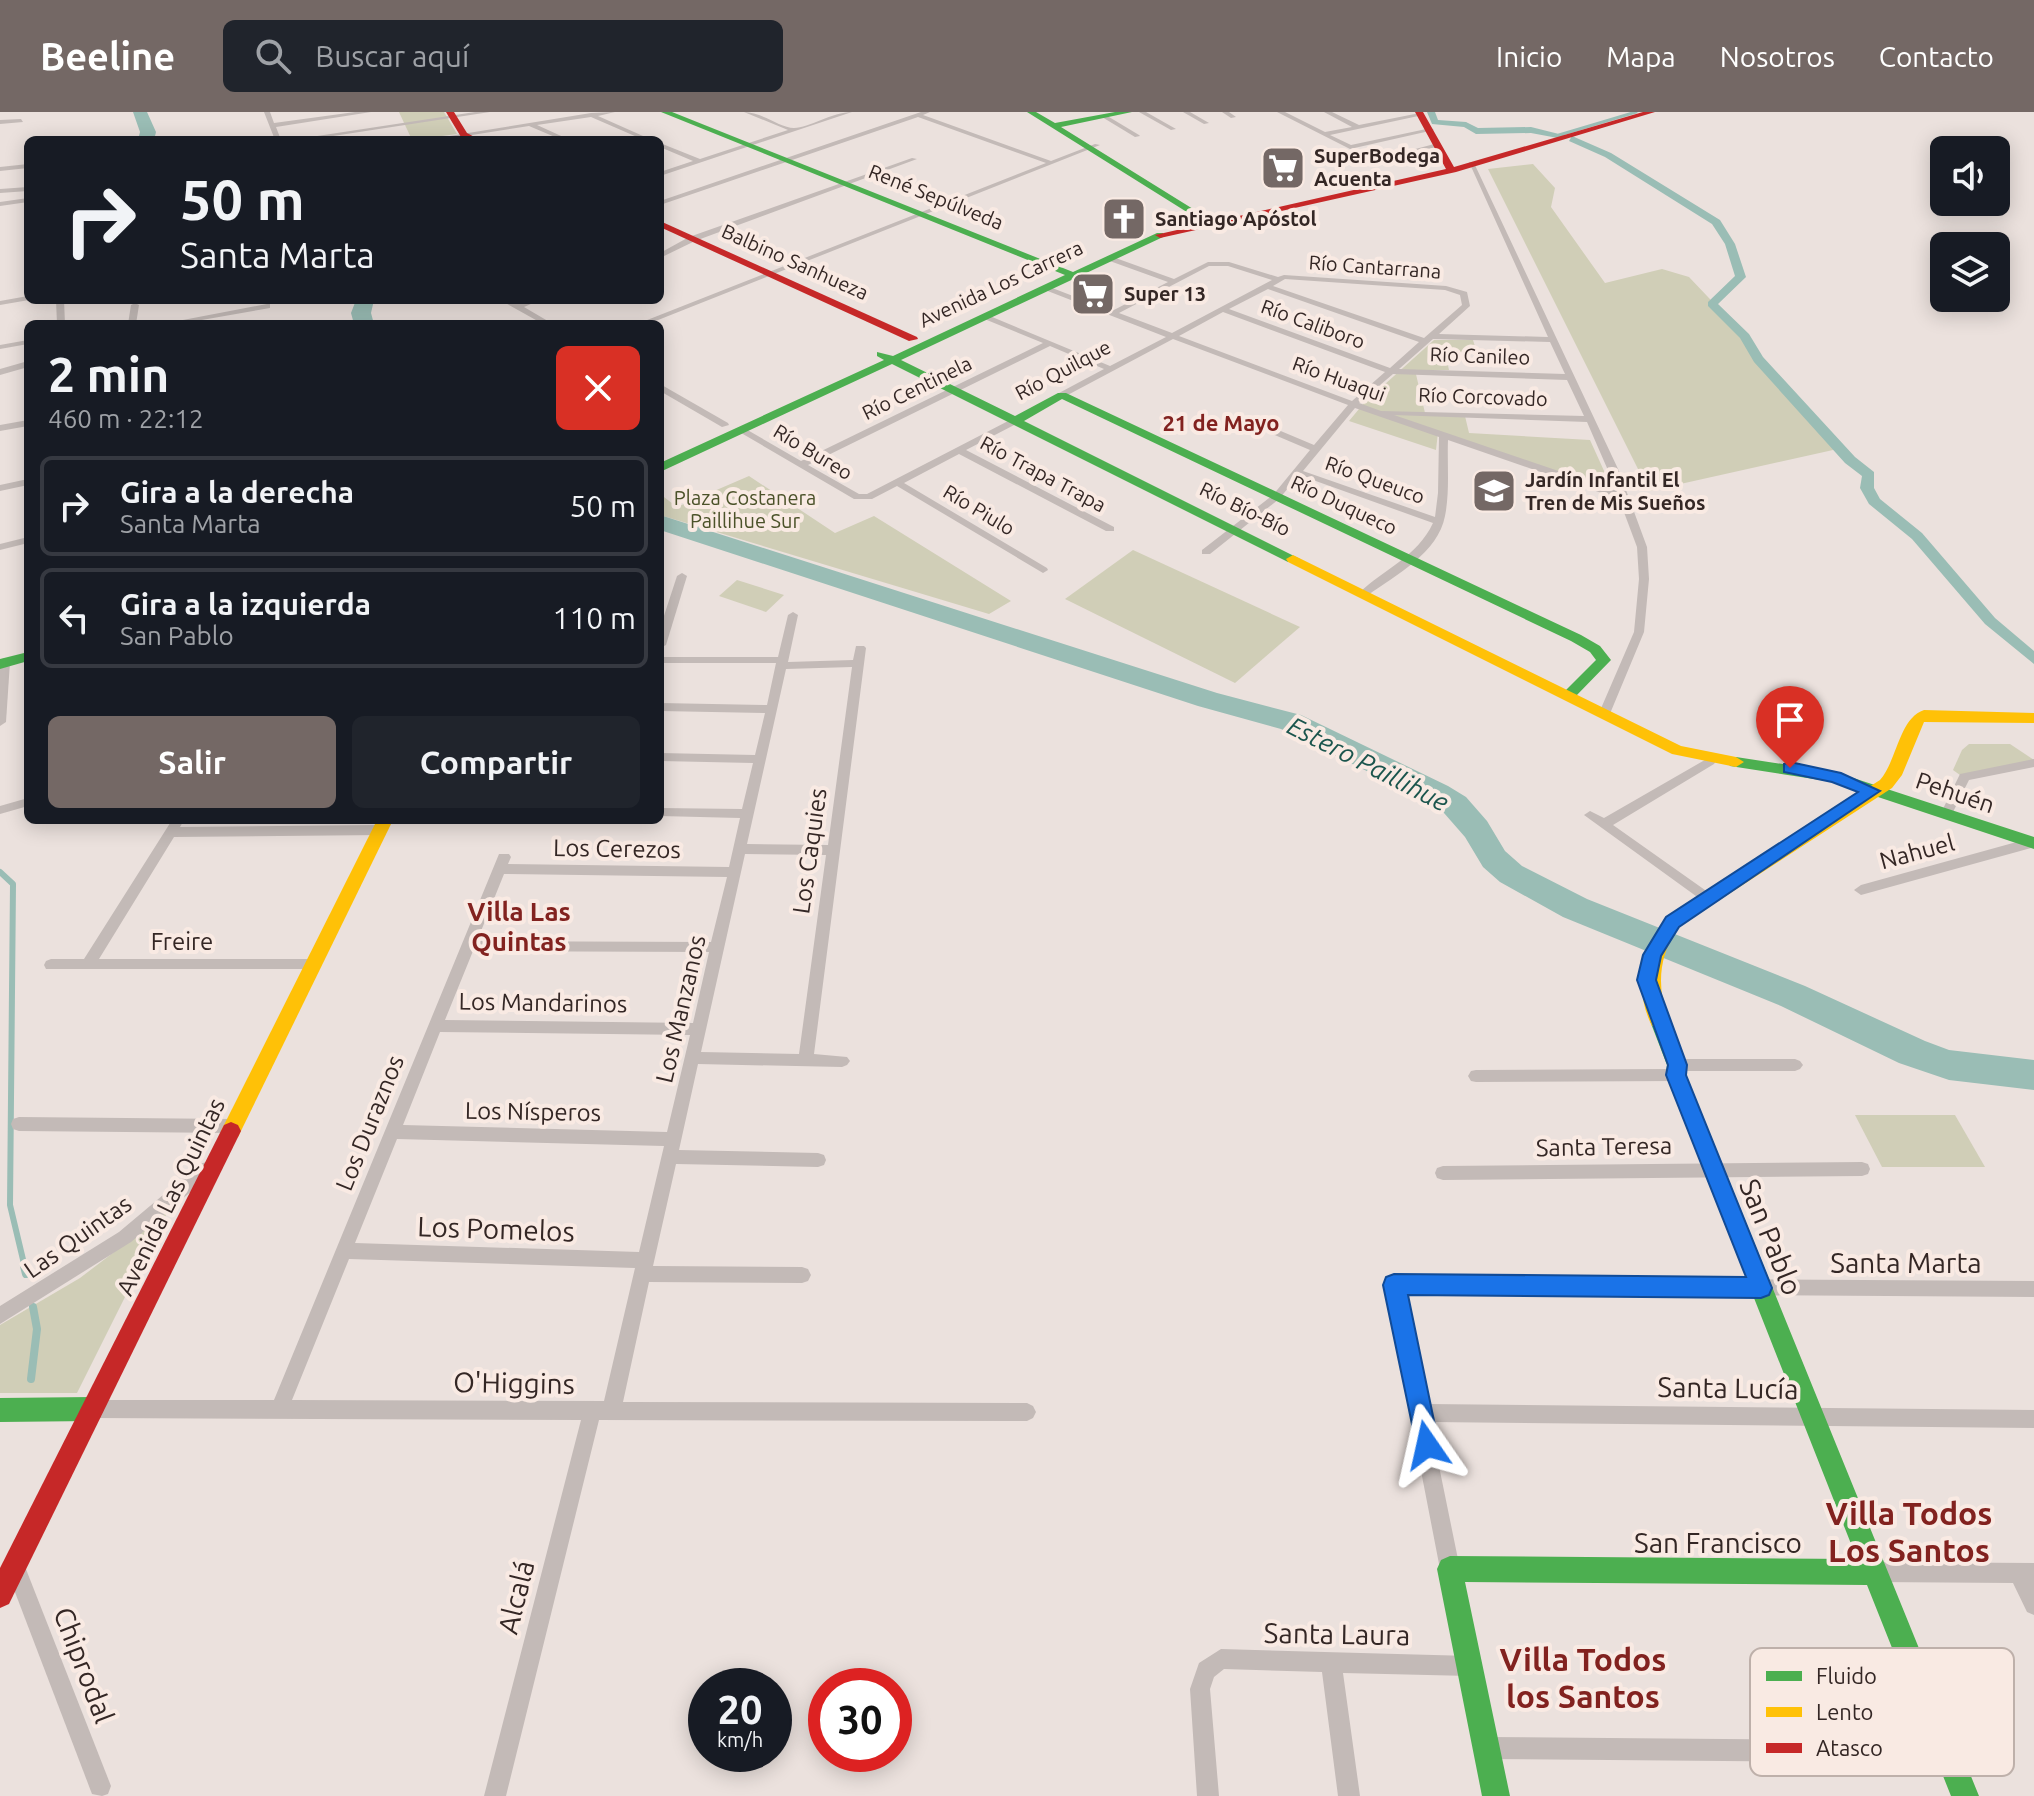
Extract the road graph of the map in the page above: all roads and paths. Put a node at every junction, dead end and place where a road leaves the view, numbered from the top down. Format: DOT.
graph roads {
  1 [pos="267,112"];
  2 [pos="368,112"];
  3 [pos="487,112"];
  4 [pos="612,112"];
  5 [pos="665,112"];
  6 [pos="747,112"];
  7 [pos="824,112"];
  8 [pos="849,112"];
  9 [pos="907,112"];
  10 [pos="927,112"];
  11 [pos="1031,112"];
  12 [pos="1128,112"];
  13 [pos="1142,112"];
  14 [pos="1186,112"];
  15 [pos="1225,112"];
  16 [pos="1280,112"];
  17 [pos="1327,112"];
  18 [pos="1651,112"];
  19 [pos="451,115"];
  20 [pos="591,115"];
  21 [pos="917,115"];
  22 [pos="837,116"];
  23 [pos="1104,116"];
  24 [pos="1233,117"];
  25 [pos="1378,117"];
  26 [pos="21,121"];
  27 [pos="1053,121"];
  28 [pos="1388,121"];
  29 [pos="0,122"];
  30 [pos="1206,123"];
  31 [pos="274,125"];
  32 [pos="531,125"];
  33 [pos="1427,126"];
  34 [pos="1358,127"];
  35 [pos="1173,129"];
  36 [pos="794,130"];
  37 [pos="1324,134"];
  38 [pos="277,136"];
  39 [pos="319,136"];
  40 [pos="469,136"];
  41 [pos="475,136"];
  42 [pos="557,136"];
  43 [pos="640,136"];
  44 [pos="1137,136"];
  45 [pos="747,145"];
  46 [pos="664,147"];
  47 [pos="1094,147"];
  48 [pos="1396,155"];
  49 [pos="914,159"];
  50 [pos="784,160"];
  51 [pos="699,161"];
  52 [pos="1052,163"];
  53 [pos="24,166"];
  54 [pos="1460,166"];
  55 [pos="0,169"];
  56 [pos="664,173"];
  57 [pos="843,184"];
  58 [pos="24,189"];
  59 [pos="0,191"];
  60 [pos="24,201"];
  61 [pos="664,202"];
  62 [pos="0,204"];
  63 [pos="920,214"];
  64 [pos="1206,217"];
  65 [pos="664,226"];
  66 [pos="692,239"];
  67 [pos="664,254"];
  68 [pos="1110,258"];
  69 [pos="1067,272"];
  70 [pos="769,274"];
  71 [pos="1278,280"];
  72 [pos="1174,281"];
  73 [pos="1267,286"];
  74 [pos="1044,288"];
  75 [pos="24,299"];
  76 [pos="0,303"];
  77 [pos="220,304"];
  78 [pos="511,304"];
  79 [pos="525,304"];
  80 [pos="135,305"];
  81 [pos="268,307"];
  82 [pos="517,307"];
  83 [pos="1224,310"];
  84 [pos="219,314"];
  85 [pos="1112,314"];
  86 [pos="985,316"];
  87 [pos="133,320"];
  88 [pos="187,320"];
  89 [pos="541,320"];
  90 [pos="651,320"];
  91 [pos="1171,337"];
  92 [pos="913,339"];
  93 [pos="1427,339"];
  94 [pos="1552,340"];
  95 [pos="24,343"];
  96 [pos="1050,343"];
  97 [pos="0,347"];
  98 [pos="886,357"];
  99 [pos="24,365"];
  100 [pos="1110,369"];
  101 [pos="1390,371"];
  102 [pos="0,372"];
  103 [pos="1568,377"];
  104 [pos="664,389"];
  105 [pos="954,390"];
  106 [pos="1062,395"];
  107 [pos="1353,404"];
  108 [pos="1376,412"];
  109 [pos="1589,419"];
  110 [pos="1247,420"];
  111 [pos="1015,421"];
  112 [pos="24,424"];
  113 [pos="0,428"];
  114 [pos="733,428"];
  115 [pos="1444,436"];
  116 [pos="1317,449"];
  117 [pos="959,450"];
  118 [pos="664,454"];
  119 [pos="800,465"];
  120 [pos="664,466"];
  121 [pos="1298,472"];
  122 [pos="896,482"];
  123 [pos="24,483"];
  124 [pos="0,488"];
  125 [pos="869,497"];
  126 [pos="1276,497"];
  127 [pos="1624,497"];
  128 [pos="1439,522"];
  129 [pos="1110,529"];
  130 [pos="1237,530"];
  131 [pos="24,541"];
  132 [pos="0,547"];
  133 [pos="1206,552"];
  134 [pos="1408,560"];
  135 [pos="1043,570"];
  136 [pos="682,576"];
  137 [pos="1364,593"];
  138 [pos="793,615"];
  139 [pos="664,632"];
  140 [pos="24,646"];
  141 [pos="860,648"];
  142 [pos="24,656"];
  143 [pos="1,659"];
  144 [pos="664,660"];
  145 [pos="782,663"];
  146 [pos="859,663"];
  147 [pos="1570,694"];
  148 [pos="664,707"];
  149 [pos="1597,708"];
  150 [pos="772,709"];
  151 [pos="2034,718"];
  152 [pos="0,722"];
  153 [pos="664,757"];
  154 [pos="761,759"];
  155 [pos="1710,761"];
  156 [pos="2034,763"];
  157 [pos="1872,791"];
  158 [pos="24,803"];
  159 [pos="0,810"];
  160 [pos="664,812"];
  161 [pos="1947,813"];
  162 [pos="748,814"];
  163 [pos="1590,815"];
  164 [pos="1604,824"];
  165 [pos="383,825"];
  166 [pos="175,826"];
  167 [pos="2033,843"];
  168 [pos="740,849"];
  169 [pos="832,850"];
  170 [pos="501,863"];
  171 [pos="735,872"];
  172 [pos="1861,890"];
  173 [pos="1707,899"];
  174 [pos="468,946"];
  175 [pos="717,947"];
  176 [pos="89,964"];
  177 [pos="51,965"];
  178 [pos="314,965"];
  179 [pos="435,1026"];
  180 [pos="699,1029"];
  181 [pos="692,1058"];
  182 [pos="806,1060"];
  183 [pos="842,1061"];
  184 [pos="1795,1065"];
  185 [pos="1677,1070"];
  186 [pos="1476,1076"];
  187 [pos="19,1124"];
  188 [pos="233,1126"];
  189 [pos="392,1132"];
  190 [pos="674,1139"];
  191 [pos="670,1157"];
  192 [pos="818,1160"];
  193 [pos="216,1161"];
  194 [pos="1862,1169"];
  195 [pos="1714,1170"];
  196 [pos="1443,1173"];
  197 [pos="344,1251"];
  198 [pos="645,1267"];
  199 [pos="802,1275"];
  200 [pos="1761,1288"];
  201 [pos="2034,1289"];
  202 [pos="0,1316"];
  203 [pos="280,1408"];
  204 [pos="92,1409"];
  205 [pos="0,1410"];
  206 [pos="602,1412"];
  207 [pos="1027,1412"];
  208 [pos="1421,1413"];
  209 [pos="1813,1417"];
  210 [pos="2034,1419"];
  211 [pos="15,1565"];
  212 [pos="1450,1569"];
  213 [pos="1875,1572"];
  214 [pos="2026,1573"];
  215 [pos="0,1595"];
  216 [pos="2034,1605"];
  217 [pos="1906,1648"];
  218 [pos="1331,1662"];
  219 [pos="1470,1666"];
  220 [pos="1486,1748"];
  221 [pos="1750,1750"];
  222 [pos="1957,1776"];
  223 [pos="100,1786"];
  224 [pos="495,1796"];
  225 [pos="1208,1796"];
  226 [pos="1349,1796"];
  227 [pos="1496,1796"];
  228 [pos="1965,1796"];
  1 -- 31 [label="street"];
  2 -- 31 [label="street"];
  3 -- 19 [label="street"];
  4 -- 20 [label="street"];
  5 -- 45 [label="street, René Sepúlveda"];
  6 -- 36 [label="street"];
  7 -- 22 [label="street"];
  8 -- 22 [label="street"];
  9 -- 21 [label="street"];
  10 -- 21 [label="street"];
  11 -- 27 [label="street"];
  12 -- 23 [label="street"];
  13 -- 35 [label="street"];
  14 -- 30 [label="street"];
  15 -- 24 [label="street"];
  16 -- 37 [label="street"];
  17 -- 34 [label="street"];
  18 -- 54 [label="street, Avenida Los Carrera"];
  19 -- 39 [label="street"];
  19 -- 40 [label="street"];
  20 -- 32 [label="street"];
  20 -- 43 [label="street"];
  21 -- 50 [label="street"];
  21 -- 52 [label="street"];
  22 -- 36 [label="street"];
  23 -- 27 [label="street"];
  23 -- 44 [label="street"];
  25 -- 28 [label="street"];
  26 -- 29 [label="street"];
  27 -- 47 [label="street"];
  28 -- 33 [label="street"];
  28 -- 34 [label="street"];
  31 -- 38 [label="street"];
  32 -- 41 [label="street"];
  32 -- 42 [label="street"];
  33 -- 37 [label="street"];
  33 -- 48 [label="street"];
  33 -- 54 [label="street"];
  34 -- 37 [label="street"];
  36 -- 45 [label="street"];
  45 -- 50 [label="street, René Sepúlveda"];
  45 -- 51 [label="street"];
  46 -- 51 [label="street"];
  47 -- 52 [label="street"];
  47 -- 64 [label="street"];
  49 -- 57 [label="street"];
  50 -- 57 [label="street, René Sepúlveda"];
  50 -- 61 [label="street"];
  51 -- 56 [label="street"];
  52 -- 63 [label="street"];
  53 -- 55 [label="street"];
  54 -- 64 [label="street, Avenida Los Carrera"];
  54 -- 94 [label="street"];
  57 -- 63 [label="street, René Sepúlveda"];
  57 -- 66 [label="street"];
  58 -- 59 [label="street"];
  60 -- 62 [label="street"];
  63 -- 69 [label="street, René Sepúlveda"];
  63 -- 70 [label="street"];
  64 -- 68 [label="street, Avenida Los Carrera"];
  64 -- 69 [label="street, Avenida Los Carrera"];
  65 -- 66 [label="street, Balbino Sanhueza"];
  66 -- 67 [label="street"];
  66 -- 70 [label="street, Balbino Sanhueza"];
  68 -- 69 [label="street, Avenida Los Carrera"];
  68 -- 72 [label="street"];
  69 -- 74 [label="street, Avenida Los Carrera"];
  69 -- 92 [label="street, Avenida Los Carrera"];
  70 -- 90 [label="street"];
  70 -- 92 [label="street, Balbino Sanhueza"];
  71 -- 72 [label="street"];
  71 -- 73 [label="street, Río Quilque"];
  71 -- 93 [label="street, Río Cantarrana"];
  72 -- 85 [label="street"];
  73 -- 83 [label="street, Río Quilque"];
  73 -- 93 [label="street"];
  74 -- 85 [label="street, Río Huaqui"];
  74 -- 86 [label="street, Avenida Los Carrera"];
  75 -- 76 [label="street"];
  77 -- 84 [label="street"];
  78 -- 82 [label="street"];
  79 -- 82 [label="street"];
  80 -- 87 [label="street"];
  81 -- 84 [label="street"];
  82 -- 89 [label="street"];
  83 -- 91 [label="street, Río Quilque"];
  83 -- 101 [label="street, Río Caliboro"];
  84 -- 88 [label="street"];
  85 -- 91 [label="street, Río Huaqui"];
  86 -- 96 [label="street"];
  86 -- 98 [label="street, Avenida Los Carrera"];
  91 -- 100 [label="street, Río Quilque"];
  91 -- 107 [label="street, Río Huaqui"];
  92 -- 98 [label="street, Avenida Los Carrera"];
  93 -- 94 [label="street"];
  93 -- 101 [label="street"];
  94 -- 103 [label="street"];
  95 -- 97 [label="street"];
  96 -- 100 [label="street"];
  96 -- 105 [label="street, Río Centinela"];
  98 -- 105 [label="street, Río Bío-Bío"];
  98 -- 114 [label="street, Avenida Los Carrera"];
  99 -- 102 [label="street"];
  100 -- 106 [label="street, Río Quilque"];
  101 -- 103 [label="street, Río Canileo"];
  101 -- 107 [label="street"];
  103 -- 109 [label="street"];
  104 -- 114 [label="street, Río Bureo"];
  105 -- 111 [label="street, Río Bío-Bío"];
  105 -- 119 [label="street, Río Centinela"];
  106 -- 111 [label="street, Río Quilque"];
  106 -- 126 [label="street, Río Duqueco"];
  107 -- 108 [label="street, Río Huaqui"];
  107 -- 116 [label="street"];
  108 -- 109 [label="street, Río Corcovado"];
  108 -- 115 [label="street, Río Huaqui"];
  109 -- 127 [label="street"];
  110 -- 116 [label="street"];
  111 -- 117 [label="street, Río Quilque"];
  111 -- 130 [label="street, Río Bío-Bío"];
  112 -- 113 [label="street"];
  114 -- 118 [label="street, Avenida Los Carrera"];
  114 -- 119 [label="street, Río Bureo"];
  114 -- 120 [label="street, Avenida Los Carrera"];
  115 -- 127 [label="street, Río Huaqui"];
  115 -- 128 [label="street"];
  116 -- 121 [label="street"];
  117 -- 122 [label="street, Río Quilque"];
  117 -- 129 [label="street, Río Trapa Trapa"];
  119 -- 125 [label="street, Río Bureo"];
  121 -- 126 [label="street"];
  121 -- 128 [label="street, Río Queuco"];
  122 -- 125 [label="street, Río Quilque"];
  122 -- 135 [label="street, Río Piulo"];
  123 -- 124 [label="street"];
  126 -- 130 [label="street"];
  126 -- 134 [label="street, Río Duqueco"];
  127 -- 149 [label="street"];
  128 -- 134 [label="street"];
  130 -- 133 [label="street"];
  130 -- 137 [label="street, Río Bío-Bío"];
  131 -- 132 [label="street"];
  134 -- 137 [label="street"];
  134 -- 147 [label="street, Río Duqueco"];
  136 -- 139 [label="street"];
  137 -- 147 [label="street, Río Bío-Bío"];
  138 -- 145 [label="street, Los Manzanos"];
  140 -- 143 [label="street"];
  141 -- 146 [label="street, Los Caquies"];
  142 -- 143 [label="street"];
  143 -- 152 [label="street"];
  144 -- 145 [label="street"];
  145 -- 146 [label="street"];
  145 -- 150 [label="street, Los Manzanos"];
  146 -- 169 [label="street, Los Caquies"];
  147 -- 149 [label="street, Río Bío-Bío"];
  148 -- 150 [label="street"];
  149 -- 155 [label="street, Pehuén"];
  150 -- 154 [label="street, Los Manzanos"];
  151 -- 157 [label="street, San Pablo"];
  153 -- 154 [label="street"];
  154 -- 162 [label="street, Los Manzanos"];
  155 -- 157 [label="street, Pehuén"];
  155 -- 164 [label="street"];
  156 -- 161 [label="street"];
  157 -- 161 [label="street, Pehuén"];
  157 -- 173 [label="street, San Pablo"];
  158 -- 159 [label="street"];
  160 -- 162 [label="street"];
  161 -- 167 [label="street, Pehuén"];
  162 -- 168 [label="street, Los Manzanos"];
  163 -- 164 [label="street"];
  164 -- 173 [label="street"];
  165 -- 166 [label="street"];
  165 -- 178 [label="street, Avenida Las Quintas"];
  166 -- 176 [label="street"];
  167 -- 172 [label="street, Nahuel"];
  168 -- 169 [label="street"];
  168 -- 171 [label="street, Los Manzanos"];
  169 -- 182 [label="street, Los Caquies"];
  170 -- 171 [label="street, Los Cerezos"];
  170 -- 174 [label="street, Los Duraznos"];
  171 -- 175 [label="street, Los Manzanos"];
  173 -- 185 [label="street, San Pablo"];
  174 -- 175 [label="street"];
  174 -- 179 [label="street, Los Duraznos"];
  175 -- 180 [label="street, Los Manzanos"];
  176 -- 177 [label="street, Freire"];
  176 -- 178 [label="street, Freire"];
  178 -- 188 [label="street, Avenida Las Quintas"];
  179 -- 180 [label="street, Los Mandarinos"];
  179 -- 189 [label="street, Los Duraznos"];
  180 -- 181 [label="street, Los Manzanos"];
  181 -- 182 [label="street"];
  181 -- 190 [label="street, Los Manzanos"];
  182 -- 183 [label="street"];
  184 -- 185 [label="street"];
  185 -- 186 [label="street"];
  185 -- 195 [label="street, San Pablo"];
  187 -- 188 [label="street"];
  188 -- 193 [label="street, Avenida Las Quintas"];
  189 -- 190 [label="street, Los Nísperos"];
  189 -- 197 [label="street, Los Duraznos"];
  190 -- 191 [label="street, Los Manzanos"];
  191 -- 192 [label="street"];
  191 -- 198 [label="street, Los Manzanos"];
  193 -- 202 [label="street, Las Quintas"];
  193 -- 204 [label="street, Avenida Las Quintas"];
  194 -- 195 [label="street, Santa Teresa"];
  195 -- 196 [label="street, Santa Teresa"];
  195 -- 200 [label="street, San Pablo"];
  197 -- 198 [label="street, Los Pomelos"];
  197 -- 203 [label="street, Los Duraznos"];
  198 -- 199 [label="street, Los Pomelos"];
  198 -- 206 [label="street, Los Manzanos"];
  200 -- 201 [label="street, Santa Marta"];
  200 -- 208 [label="street, Santa Marta"];
  200 -- 209 [label="street, San Pablo"];
  203 -- 204 [label="street, O'Higgins"];
  203 -- 206 [label="street, O'Higgins"];
  204 -- 205 [label="street, O'Higgins"];
  204 -- 211 [label="street, Avenida Las Quintas"];
  206 -- 207 [label="street, O'Higgins"];
  206 -- 224 [label="street, Alcalá"];
  208 -- 209 [label="street, Santa Lucía"];
  208 -- 212 [label="street"];
  209 -- 210 [label="street, Santa Lucía"];
  209 -- 213 [label="street, San Pablo"];
  211 -- 215 [label="street, Avenida Las Quintas"];
  211 -- 223 [label="street, Chiprodal"];
  212 -- 213 [label="street, San Francisco"];
  212 -- 219 [label="street"];
  213 -- 214 [label="street, San Francisco"];
  213 -- 217 [label="street, San Pablo"];
  214 -- 216 [label="street"];
  218 -- 219 [label="street, Santa Laura"];
  218 -- 225 [label="street, Santa Laura"];
  218 -- 226 [label="street"];
  219 -- 220 [label="street"];
  220 -- 221 [label="street"];
  220 -- 227 [label="street"];
  222 -- 228 [label="street, San Pablo"];
}
